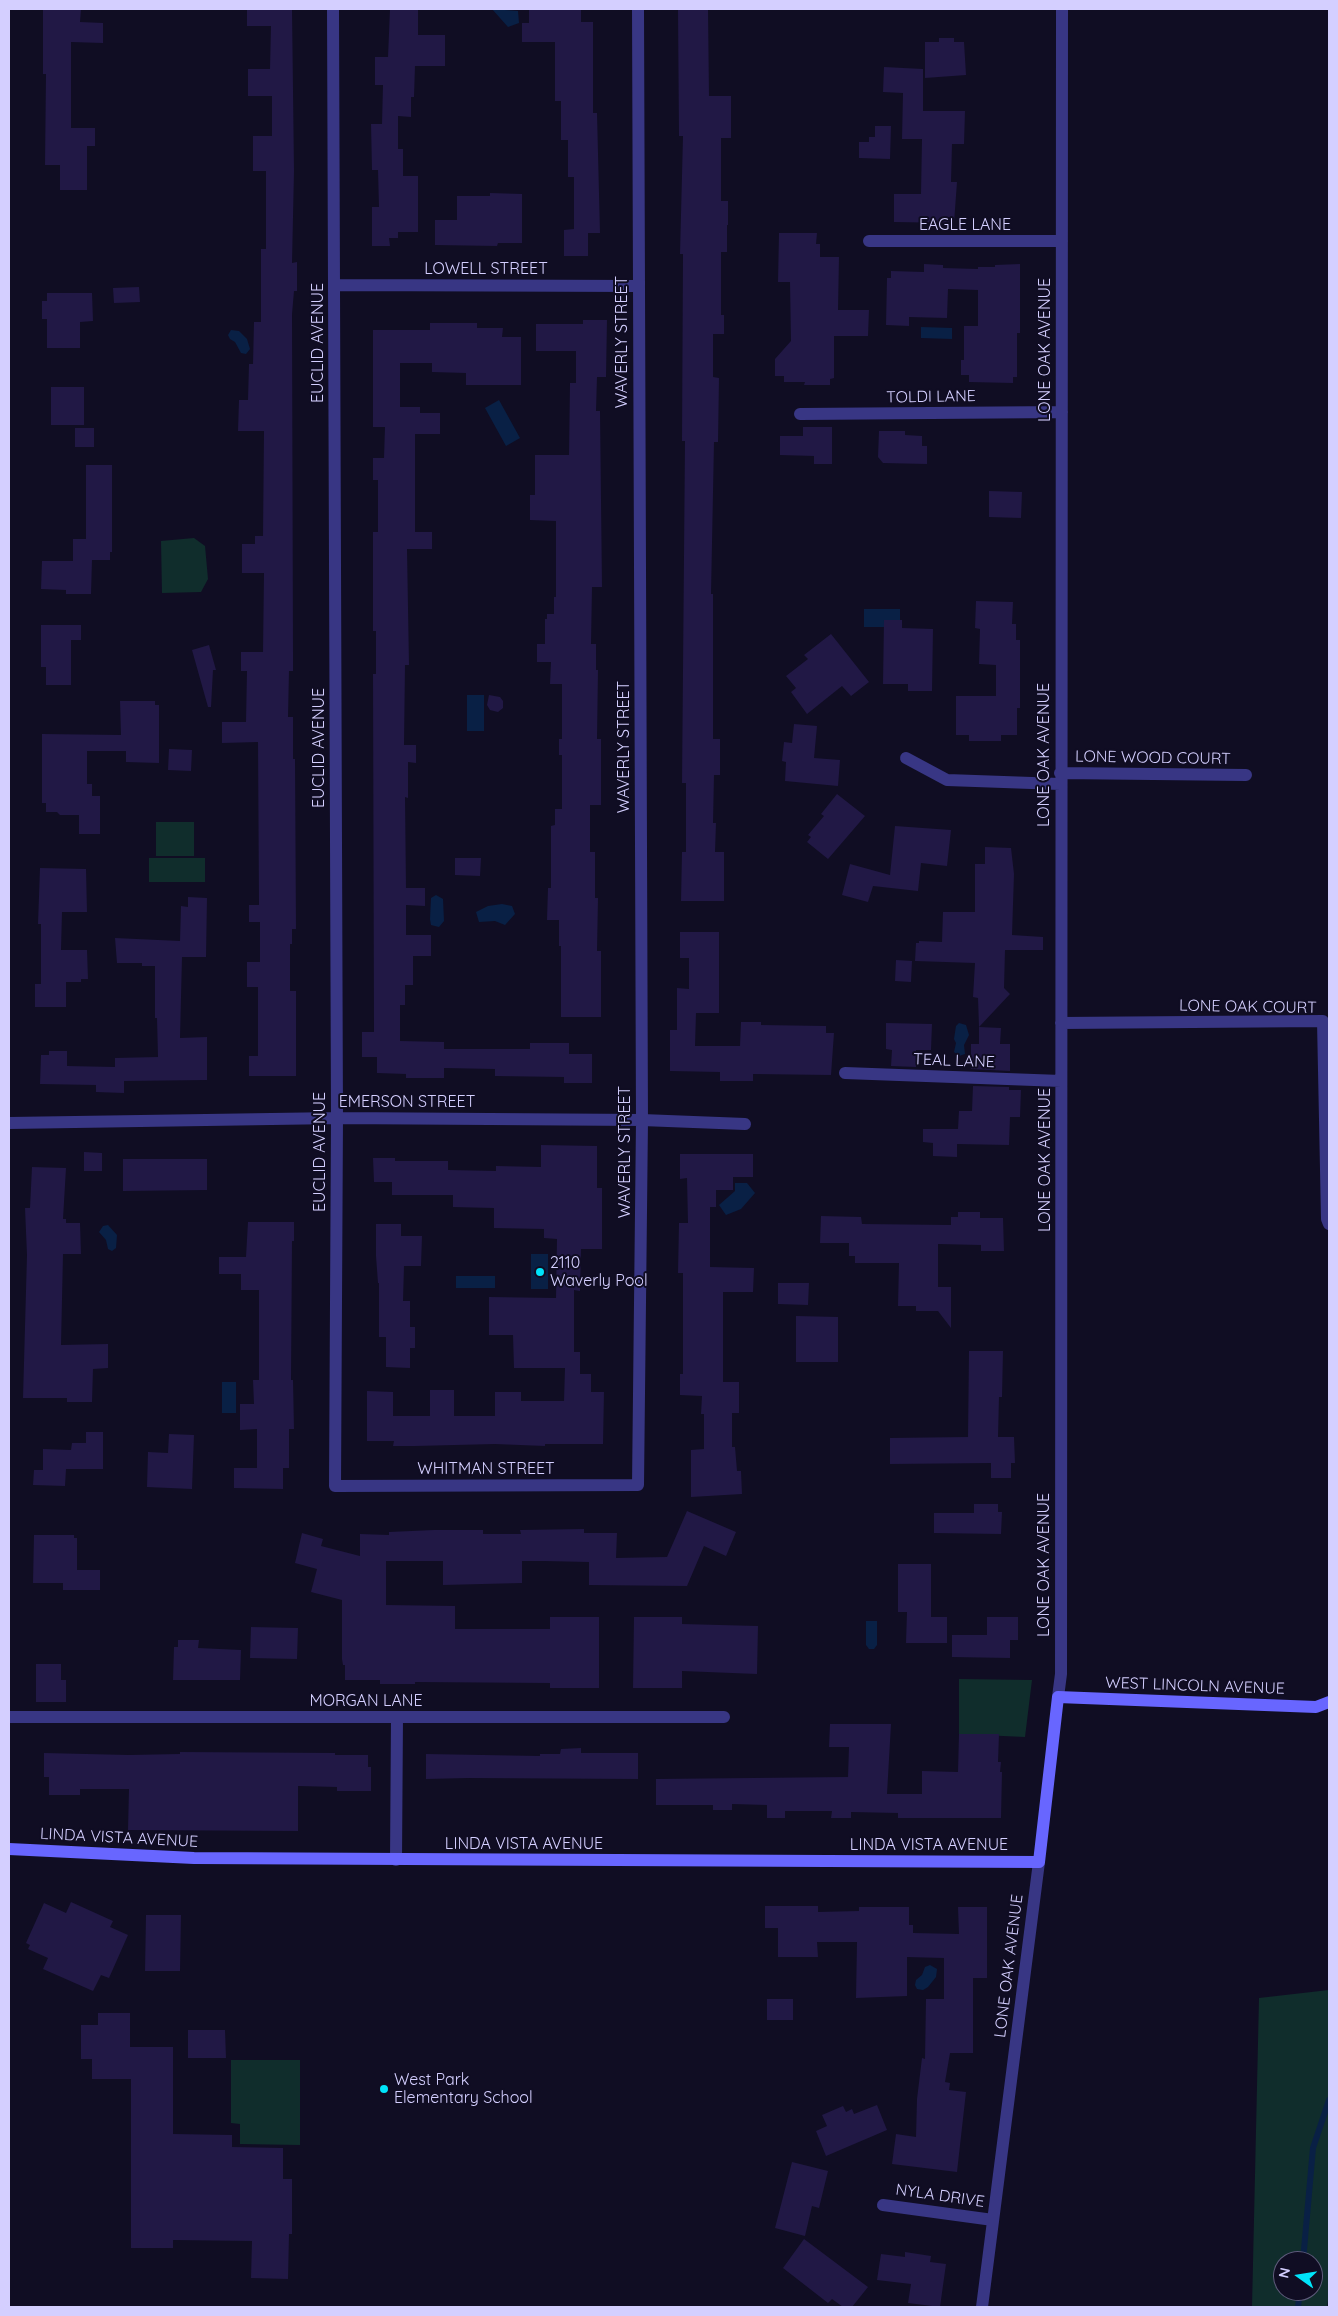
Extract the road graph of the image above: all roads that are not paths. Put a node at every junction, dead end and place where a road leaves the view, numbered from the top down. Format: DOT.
graph roads {
  1 [pos="333,9"];
  2 [pos="638,9"];
  3 [pos="1062,9"];
  4 [pos="869,241"];
  5 [pos="1062,241"];
  6 [pos="334,285"];
  7 [pos="638,286"];
  8 [pos="1062,412"];
  9 [pos="800,414"];
  10 [pos="906,758"];
  11 [pos="1246,775"];
  12 [pos="1060,778"];
  13 [pos="1061,1022"];
  14 [pos="845,1073"];
  15 [pos="1061,1081"];
  16 [pos="337,1118"];
  17 [pos="642,1120"];
  18 [pos="9,1123"];
  19 [pos="745,1124"];
  20 [pos="1329,1224"];
  21 [pos="638,1485"];
  22 [pos="335,1486"];
  23 [pos="1058,1697"];
  24 [pos="1329,1702"];
  25 [pos="397,1717"];
  26 [pos="724,1717"];
  27 [pos="9,1718"];
  28 [pos="9,1849"];
  29 [pos="396,1860"];
  30 [pos="1039,1862"];
  31 [pos="883,2205"];
  32 [pos="993,2220"];
  33 [pos="982,2307"];
  1 -- 6 [label="street, EUCLID AVENUE"];
  2 -- 7 [label="street, WAVERLY STREET"];
  3 -- 5 [label="street, LONE OAK AVENUE"];
  4 -- 5 [label="street, EAGLE LANE"];
  5 -- 8 [label="street, LONE OAK AVENUE"];
  6 -- 7 [label="street, LOWELL STREET"];
  6 -- 16 [label="street, EUCLID AVENUE"];
  7 -- 17 [label="street, WAVERLY STREET"];
  8 -- 9 [label="street, TOLDI LANE"];
  8 -- 12 [label="street, LONE OAK AVENUE"];
  10 -- 12 [label="street, LONE WOOD COURT"];
  11 -- 12 [label="street, LONE WOOD COURT"];
  12 -- 13 [label="street, LONE OAK AVENUE"];
  13 -- 15 [label="street, LONE OAK AVENUE"];
  13 -- 20 [label="street, LONE OAK COURT"];
  14 -- 15 [label="street, TEAL LANE"];
  15 -- 23 [label="street, LONE OAK AVENUE"];
  16 -- 17 [label="street, EMERSON STREET"];
  16 -- 18 [label="street, EMERSON STREET"];
  16 -- 22 [label="street, EUCLID AVENUE"];
  17 -- 19 [label="street, EMERSON STREET"];
  17 -- 21 [label="street, WAVERLY STREET"];
  21 -- 22 [label="street, WHITMAN STREET"];
  23 -- 24 [label="street, WEST LINCOLN AVENUE"];
  23 -- 30 [label="street, LONE OAK AVENUE"];
  25 -- 26 [label="street, MORGAN LANE"];
  25 -- 27 [label="street, MORGAN LANE"];
  25 -- 29 [label="street"];
  28 -- 29 [label="street, LINDA VISTA AVENUE"];
  29 -- 30 [label="street, LINDA VISTA AVENUE"];
  30 -- 32 [label="street, LONE OAK AVENUE"];
  31 -- 32 [label="street, NYLA DRIVE"];
  32 -- 33 [label="street, LONE OAK AVENUE"];
}
